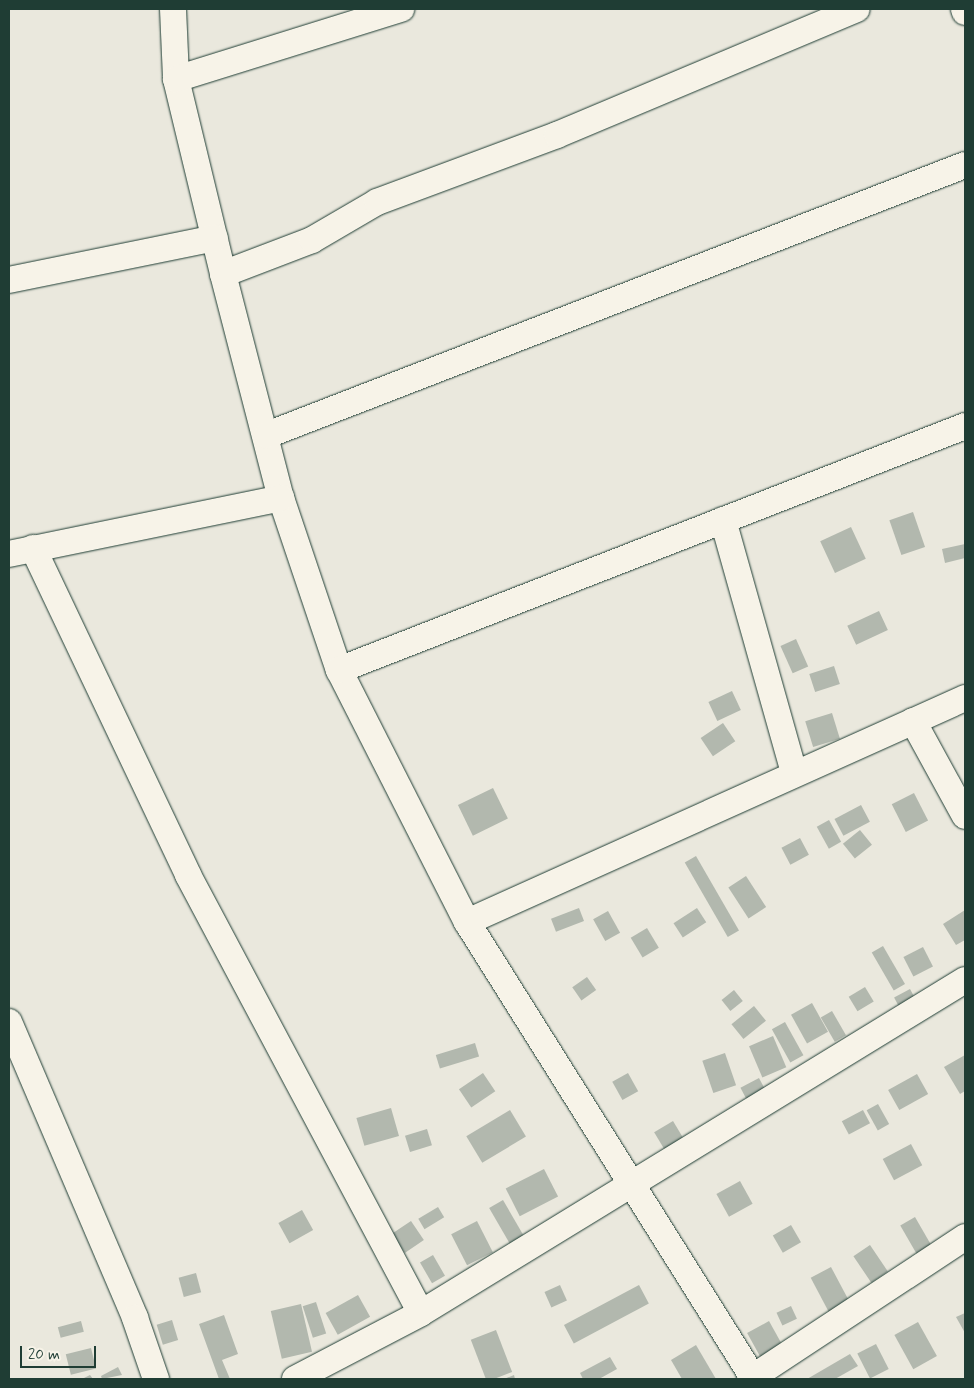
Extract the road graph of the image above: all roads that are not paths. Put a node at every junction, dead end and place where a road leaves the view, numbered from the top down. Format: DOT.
graph roads {
  1 [pos="173,9"];
  2 [pos="400,9"];
  3 [pos="857,9"];
  4 [pos="176,79"];
  5 [pos="965,165"];
  6 [pos="215,238"];
  7 [pos="224,274"];
  8 [pos="9,280"];
  9 [pos="965,426"];
  10 [pos="267,434"];
  11 [pos="281,498"];
  12 [pos="723,520"];
  13 [pos="21,551"];
  14 [pos="339,670"];
  15 [pos="965,698"];
  16 [pos="913,722"];
  17 [pos="794,772"];
  18 [pos="965,816"];
  19 [pos="467,922"];
  20 [pos="965,980"];
  21 [pos="9,1022"];
  22 [pos="17,1063"];
  23 [pos="630,1186"];
  24 [pos="965,1237"];
  25 [pos="421,1313"];
  26 [pos="156,1379"];
  27 [pos="294,1379"];
  28 [pos="753,1379"];
  1 -- 4 [label="street"];
  2 -- 4 [label="street"];
  3 -- 7 [label="street"];
  4 -- 6 [label="street"];
  5 -- 10 [label="street"];
  6 -- 7 [label="street"];
  6 -- 8 [label="street"];
  7 -- 10 [label="street"];
  9 -- 12 [label="street"];
  10 -- 11 [label="street"];
  11 -- 13 [label="street"];
  11 -- 14 [label="street"];
  12 -- 14 [label="street"];
  12 -- 17 [label="street"];
  13 -- 25 [label="street"];
  14 -- 19 [label="street"];
  15 -- 16 [label="street"];
  16 -- 17 [label="street"];
  16 -- 18 [label="street"];
  17 -- 19 [label="street"];
  19 -- 23 [label="street"];
  20 -- 23 [label="street"];
  21 -- 22 [label="street"];
  22 -- 26 [label="street"];
  23 -- 25 [label="street"];
  23 -- 28 [label="street"];
  24 -- 28 [label="street"];
  25 -- 27 [label="street"];
}
